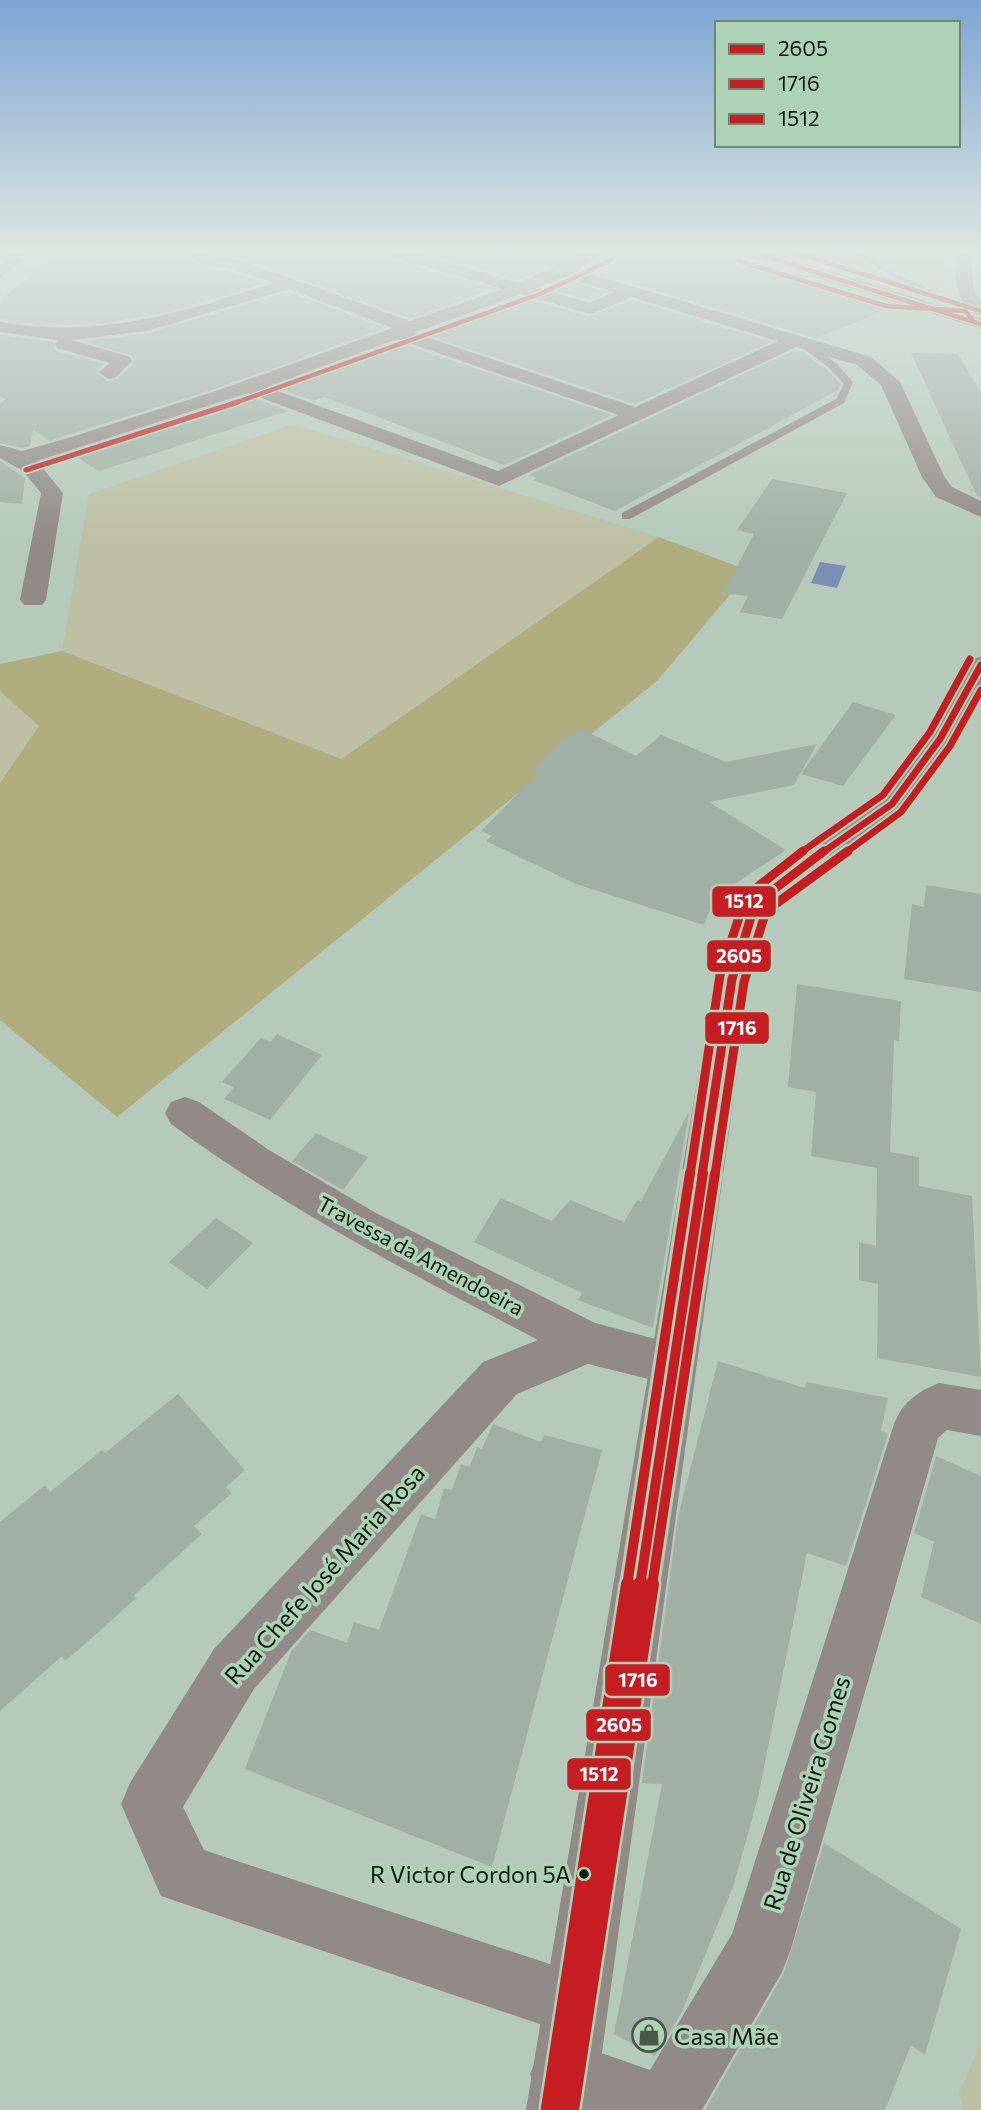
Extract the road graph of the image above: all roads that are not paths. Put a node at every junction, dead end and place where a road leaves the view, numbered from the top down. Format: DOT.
graph roads {
  1 [pos="75,347"];
  2 [pos="355,347"];
  3 [pos="452,347"];
  4 [pos="779,347"];
  5 [pos="808,347"];
  6 [pos="824,347"];
  7 [pos="109,373"];
  8 [pos="247,386"];
  9 [pos="638,415"];
  10 [pos="0,450"];
  11 [pos="23,458"];
  12 [pos="981,510"];
  13 [pos="626,516"];
  14 [pos="33,600"];
  15 [pos="981,665"];
  16 [pos="185,1113"];
  17 [pos="587,1342"];
  18 [pos="673,1363"];
  19 [pos="981,1413"];
  20 [pos="575,2003"];
  21 [pos="562,2092"];
  1 -- 7 [label="street"];
  2 -- 8 [label="street"];
  3 -- 9 [label="street"];
  4 -- 9 [label="street"];
  5 -- 13 [label="lane"];
  6 -- 12 [label="street"];
  8 -- 9 [label="street"];
  8 -- 11 [label="street"];
  10 -- 11 [label="street"];
  11 -- 14 [label="street"];
  15 -- 18 [label="street"];
  16 -- 17 [label="street, Travessa da Amendoeira"];
  17 -- 18 [label="street, Travessa da Amendoeira"];
  17 -- 20 [label="street, Rua Chefe José Maria Rosa"];
  18 -- 20 [label="street"];
  19 -- 21 [label="street, Rua de Oliveira Gomes"];
  20 -- 21 [label="street"];
}
